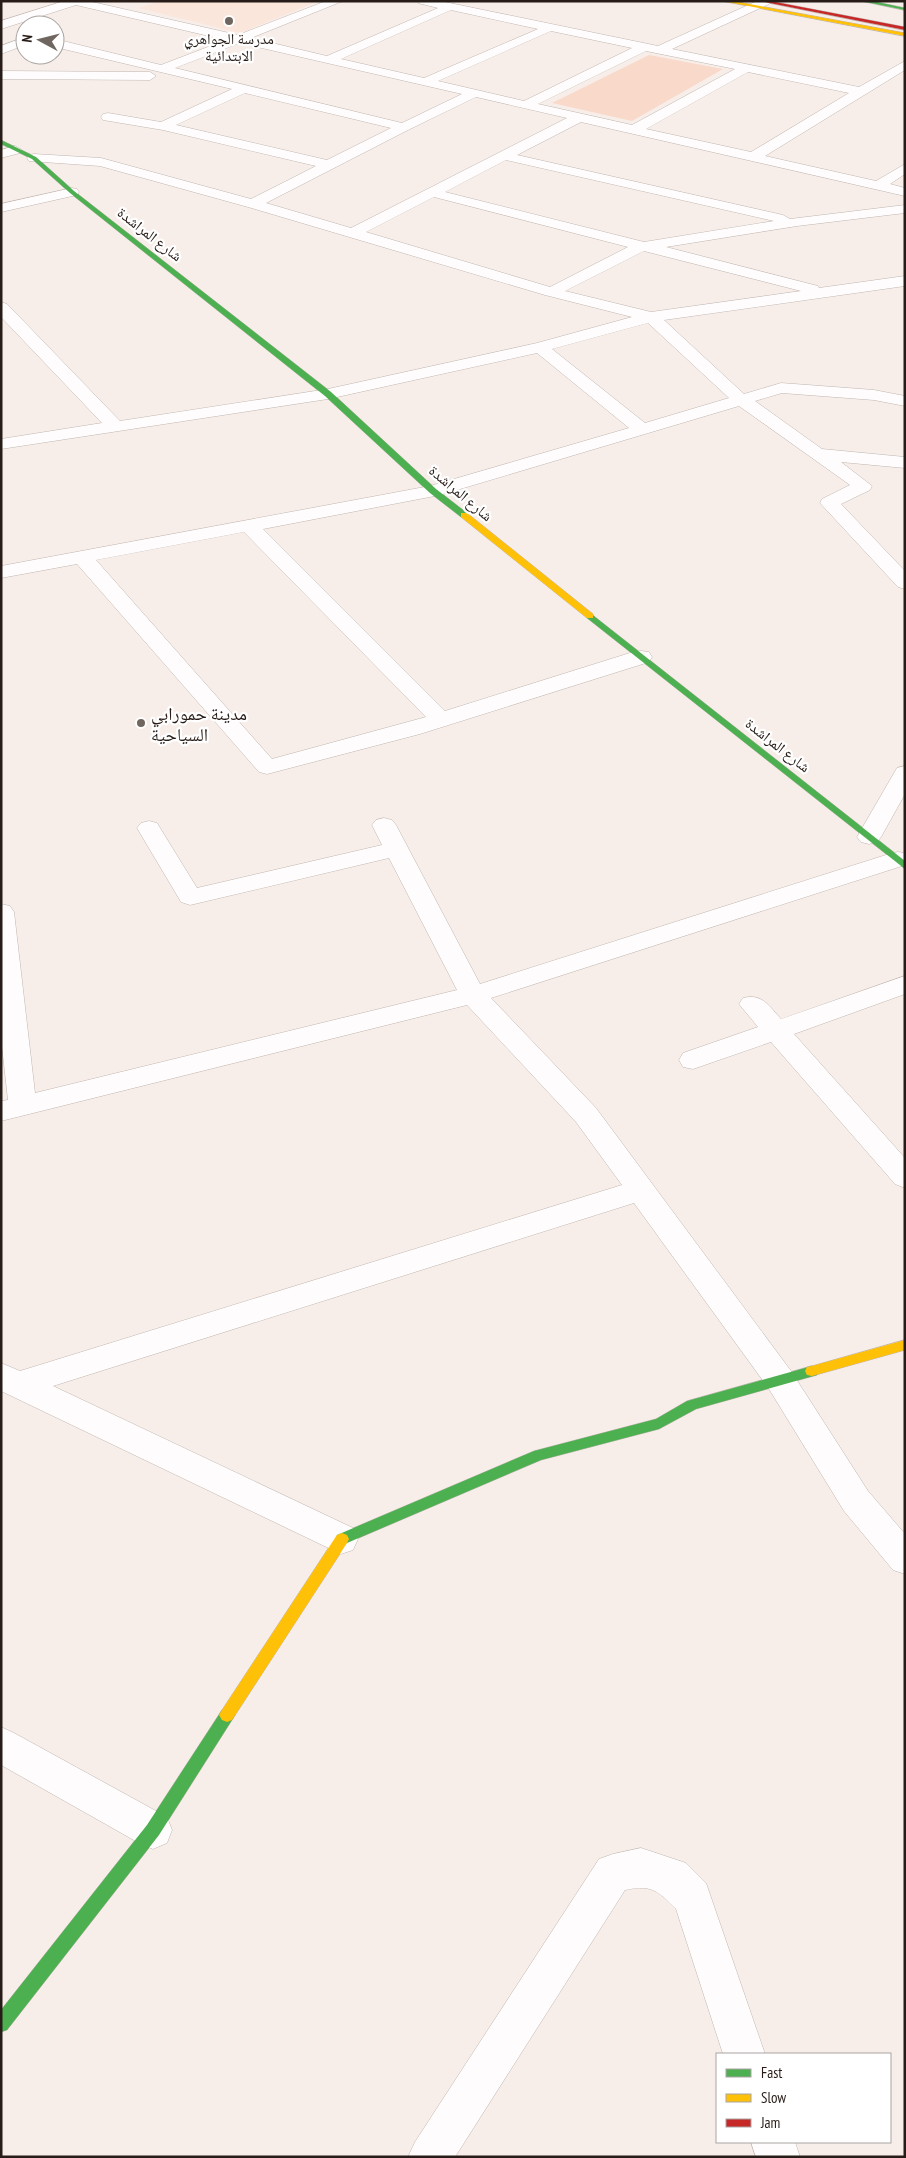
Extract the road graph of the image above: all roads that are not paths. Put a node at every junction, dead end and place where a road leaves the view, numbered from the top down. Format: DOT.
graph roads {
  1 [pos="73,1"];
  2 [pos="337,1"];
  3 [pos="422,1"];
  4 [pos="724,1"];
  5 [pos="822,1"];
  6 [pos="864,1"];
  7 [pos="760,3"];
  8 [pos="130,4"];
  9 [pos="840,5"];
  10 [pos="449,7"];
  11 [pos="905,9"];
  12 [pos="112,10"];
  13 [pos="825,14"];
  14 [pos="892,14"];
  15 [pos="905,16"];
  16 [pos="874,23"];
  17 [pos="1,25"];
  18 [pos="549,28"];
  19 [pos="905,29"];
  20 [pos="1,30"];
  21 [pos="15,34"];
  22 [pos="905,35"];
  23 [pos="237,39"];
  24 [pos="15,45"];
  25 [pos="65,45"];
  26 [pos="644,47"];
  27 [pos="1,50"];
  28 [pos="660,50"];
  29 [pos="328,60"];
  30 [pos="905,66"];
  31 [pos="747,68"];
  32 [pos="162,69"];
  33 [pos="1,75"];
  34 [pos="185,75"];
  35 [pos="890,75"];
  36 [pos="905,78"];
  37 [pos="425,82"];
  38 [pos="243,88"];
  39 [pos="862,92"];
  40 [pos="475,93"];
  41 [pos="525,105"];
  42 [pos="108,117"];
  43 [pos="580,118"];
  44 [pos="163,126"];
  45 [pos="403,127"];
  46 [pos="634,130"];
  47 [pos="1,142"];
  48 [pos="15,150"];
  49 [pos="1,154"];
  50 [pos="504,156"];
  51 [pos="753,157"];
  52 [pos="34,158"];
  53 [pos="329,165"];
  54 [pos="905,168"];
  55 [pos="878,186"];
  56 [pos="72,192"];
  57 [pos="905,192"];
  58 [pos="433,193"];
  59 [pos="253,204"];
  60 [pos="1,208"];
  61 [pos="905,209"];
  62 [pos="796,222"];
  63 [pos="353,233"];
  64 [pos="640,247"];
  65 [pos="905,281"];
  66 [pos="551,292"];
  67 [pos="824,292"];
  68 [pos="1,307"];
  69 [pos="650,317"];
  70 [pos="540,347"];
  71 [pos="328,394"];
  72 [pos="740,399"];
  73 [pos="905,400"];
  74 [pos="115,426"];
  75 [pos="642,430"];
  76 [pos="1,444"];
  77 [pos="819,454"];
  78 [pos="905,463"];
  79 [pos="433,491"];
  80 [pos="249,526"];
  81 [pos="82,557"];
  82 [pos="1,572"];
  83 [pos="905,583"];
  84 [pos="641,657"];
  85 [pos="441,720"];
  86 [pos="905,773"];
  87 [pos="384,825"];
  88 [pos="149,828"];
  89 [pos="869,837"];
  90 [pos="396,849"];
  91 [pos="901,862"];
  92 [pos="1,912"];
  93 [pos="905,985"];
  94 [pos="473,996"];
  95 [pos="752,1004"];
  96 [pos="776,1030"];
  97 [pos="693,1060"];
  98 [pos="12,1108"];
  99 [pos="905,1177"];
  100 [pos="641,1190"];
  101 [pos="905,1345"];
  102 [pos="10,1380"];
  103 [pos="780,1380"];
  104 [pos="341,1539"];
  105 [pos="905,1559"];
  106 [pos="1,1745"];
  107 [pos="153,1830"];
  108 [pos="1,2024"];
  109 [pos="744,2053"];
  110 [pos="773,2143"];
  111 [pos="430,2157"];
  112 [pos="778,2157"];
  1 -- 12 [label="street"];
  1 -- 17 [label="street"];
  2 -- 23 [label="street"];
  3 -- 10 [label="street"];
  4 -- 7 [label="main road"];
  5 -- 9 [label="main road"];
  6 -- 11 [label="main road"];
  7 -- 13 [label="main road"];
  7 -- 22 [label="main road"];
  7 -- 28 [label="street"];
  8 -- 12 [label="street"];
  9 -- 13 [label="main road"];
  9 -- 14 [label="main road"];
  10 -- 18 [label="street"];
  10 -- 29 [label="street"];
  12 -- 23 [label="street"];
  13 -- 16 [label="main road"];
  14 -- 15 [label="main road"];
  14 -- 16 [label="main road"];
  16 -- 19 [label="main road"];
  18 -- 26 [label="street"];
  18 -- 37 [label="street"];
  20 -- 21 [label="street"];
  23 -- 29 [label="street"];
  23 -- 32 [label="street"];
  24 -- 27 [label="street"];
  25 -- 32 [label="street"];
  26 -- 28 [label="street"];
  26 -- 41 [label="street"];
  28 -- 31 [label="street"];
  29 -- 37 [label="street"];
  30 -- 35 [label="street"];
  31 -- 39 [label="street"];
  31 -- 46 [label="street"];
  32 -- 34 [label="street"];
  33 -- 34 [label="street"];
  34 -- 38 [label="street"];
  35 -- 36 [label="street"];
  35 -- 39 [label="street"];
  37 -- 40 [label="street"];
  38 -- 44 [label="street"];
  38 -- 45 [label="street"];
  39 -- 51 [label="street"];
  40 -- 41 [label="street"];
  40 -- 45 [label="street"];
  41 -- 43 [label="street"];
  42 -- 44 [label="street"];
  43 -- 46 [label="street"];
  43 -- 50 [label="street"];
  44 -- 53 [label="street"];
  45 -- 53 [label="street"];
  46 -- 51 [label="street"];
  47 -- 48 [label="main road, شارع المراشدة"];
  48 -- 49 [label="street"];
  48 -- 52 [label="main road, شارع المراشدة"];
  50 -- 58 [label="street"];
  50 -- 62 [label="street"];
  51 -- 55 [label="street"];
  52 -- 56 [label="main road, شارع المراشدة"];
  52 -- 59 [label="street"];
  53 -- 59 [label="street"];
  54 -- 55 [label="street"];
  55 -- 57 [label="street"];
  56 -- 60 [label="street"];
  56 -- 71 [label="main road, شارع المراشدة"];
  58 -- 63 [label="street"];
  58 -- 64 [label="street"];
  59 -- 63 [label="street"];
  61 -- 62 [label="street"];
  62 -- 64 [label="street"];
  63 -- 66 [label="street"];
  64 -- 66 [label="street"];
  64 -- 67 [label="street"];
  65 -- 67 [label="street"];
  66 -- 69 [label="street"];
  67 -- 69 [label="street"];
  68 -- 74 [label="street"];
  69 -- 70 [label="street"];
  69 -- 72 [label="street"];
  70 -- 71 [label="street"];
  70 -- 75 [label="street"];
  71 -- 74 [label="street"];
  71 -- 79 [label="main road, شارع المراشدة"];
  72 -- 73 [label="street"];
  72 -- 75 [label="street"];
  72 -- 77 [label="street"];
  74 -- 76 [label="street"];
  75 -- 79 [label="street"];
  77 -- 78 [label="street"];
  77 -- 83 [label="street"];
  79 -- 80 [label="street"];
  79 -- 84 [label="main road, شارع المراشدة"];
  80 -- 81 [label="street"];
  80 -- 85 [label="street"];
  81 -- 82 [label="street"];
  81 -- 85 [label="street"];
  84 -- 85 [label="street"];
  84 -- 89 [label="main road, شارع المراشدة"];
  86 -- 89 [label="street"];
  87 -- 90 [label="street"];
  88 -- 90 [label="street"];
  89 -- 91 [label="main road, شارع المراشدة"];
  90 -- 94 [label="street"];
  91 -- 94 [label="street"];
  92 -- 98 [label="street"];
  93 -- 96 [label="street"];
  94 -- 98 [label="street"];
  94 -- 100 [label="street"];
  95 -- 96 [label="street"];
  96 -- 97 [label="street"];
  96 -- 99 [label="street"];
  100 -- 102 [label="street"];
  100 -- 103 [label="street"];
  101 -- 103 [label="main road"];
  102 -- 104 [label="street"];
  103 -- 104 [label="main road"];
  103 -- 105 [label="street"];
  104 -- 107 [label="main road"];
  106 -- 107 [label="street"];
  107 -- 108 [label="main road"];
  109 -- 111 [label="street"];
  110 -- 112 [label="street"];
}
